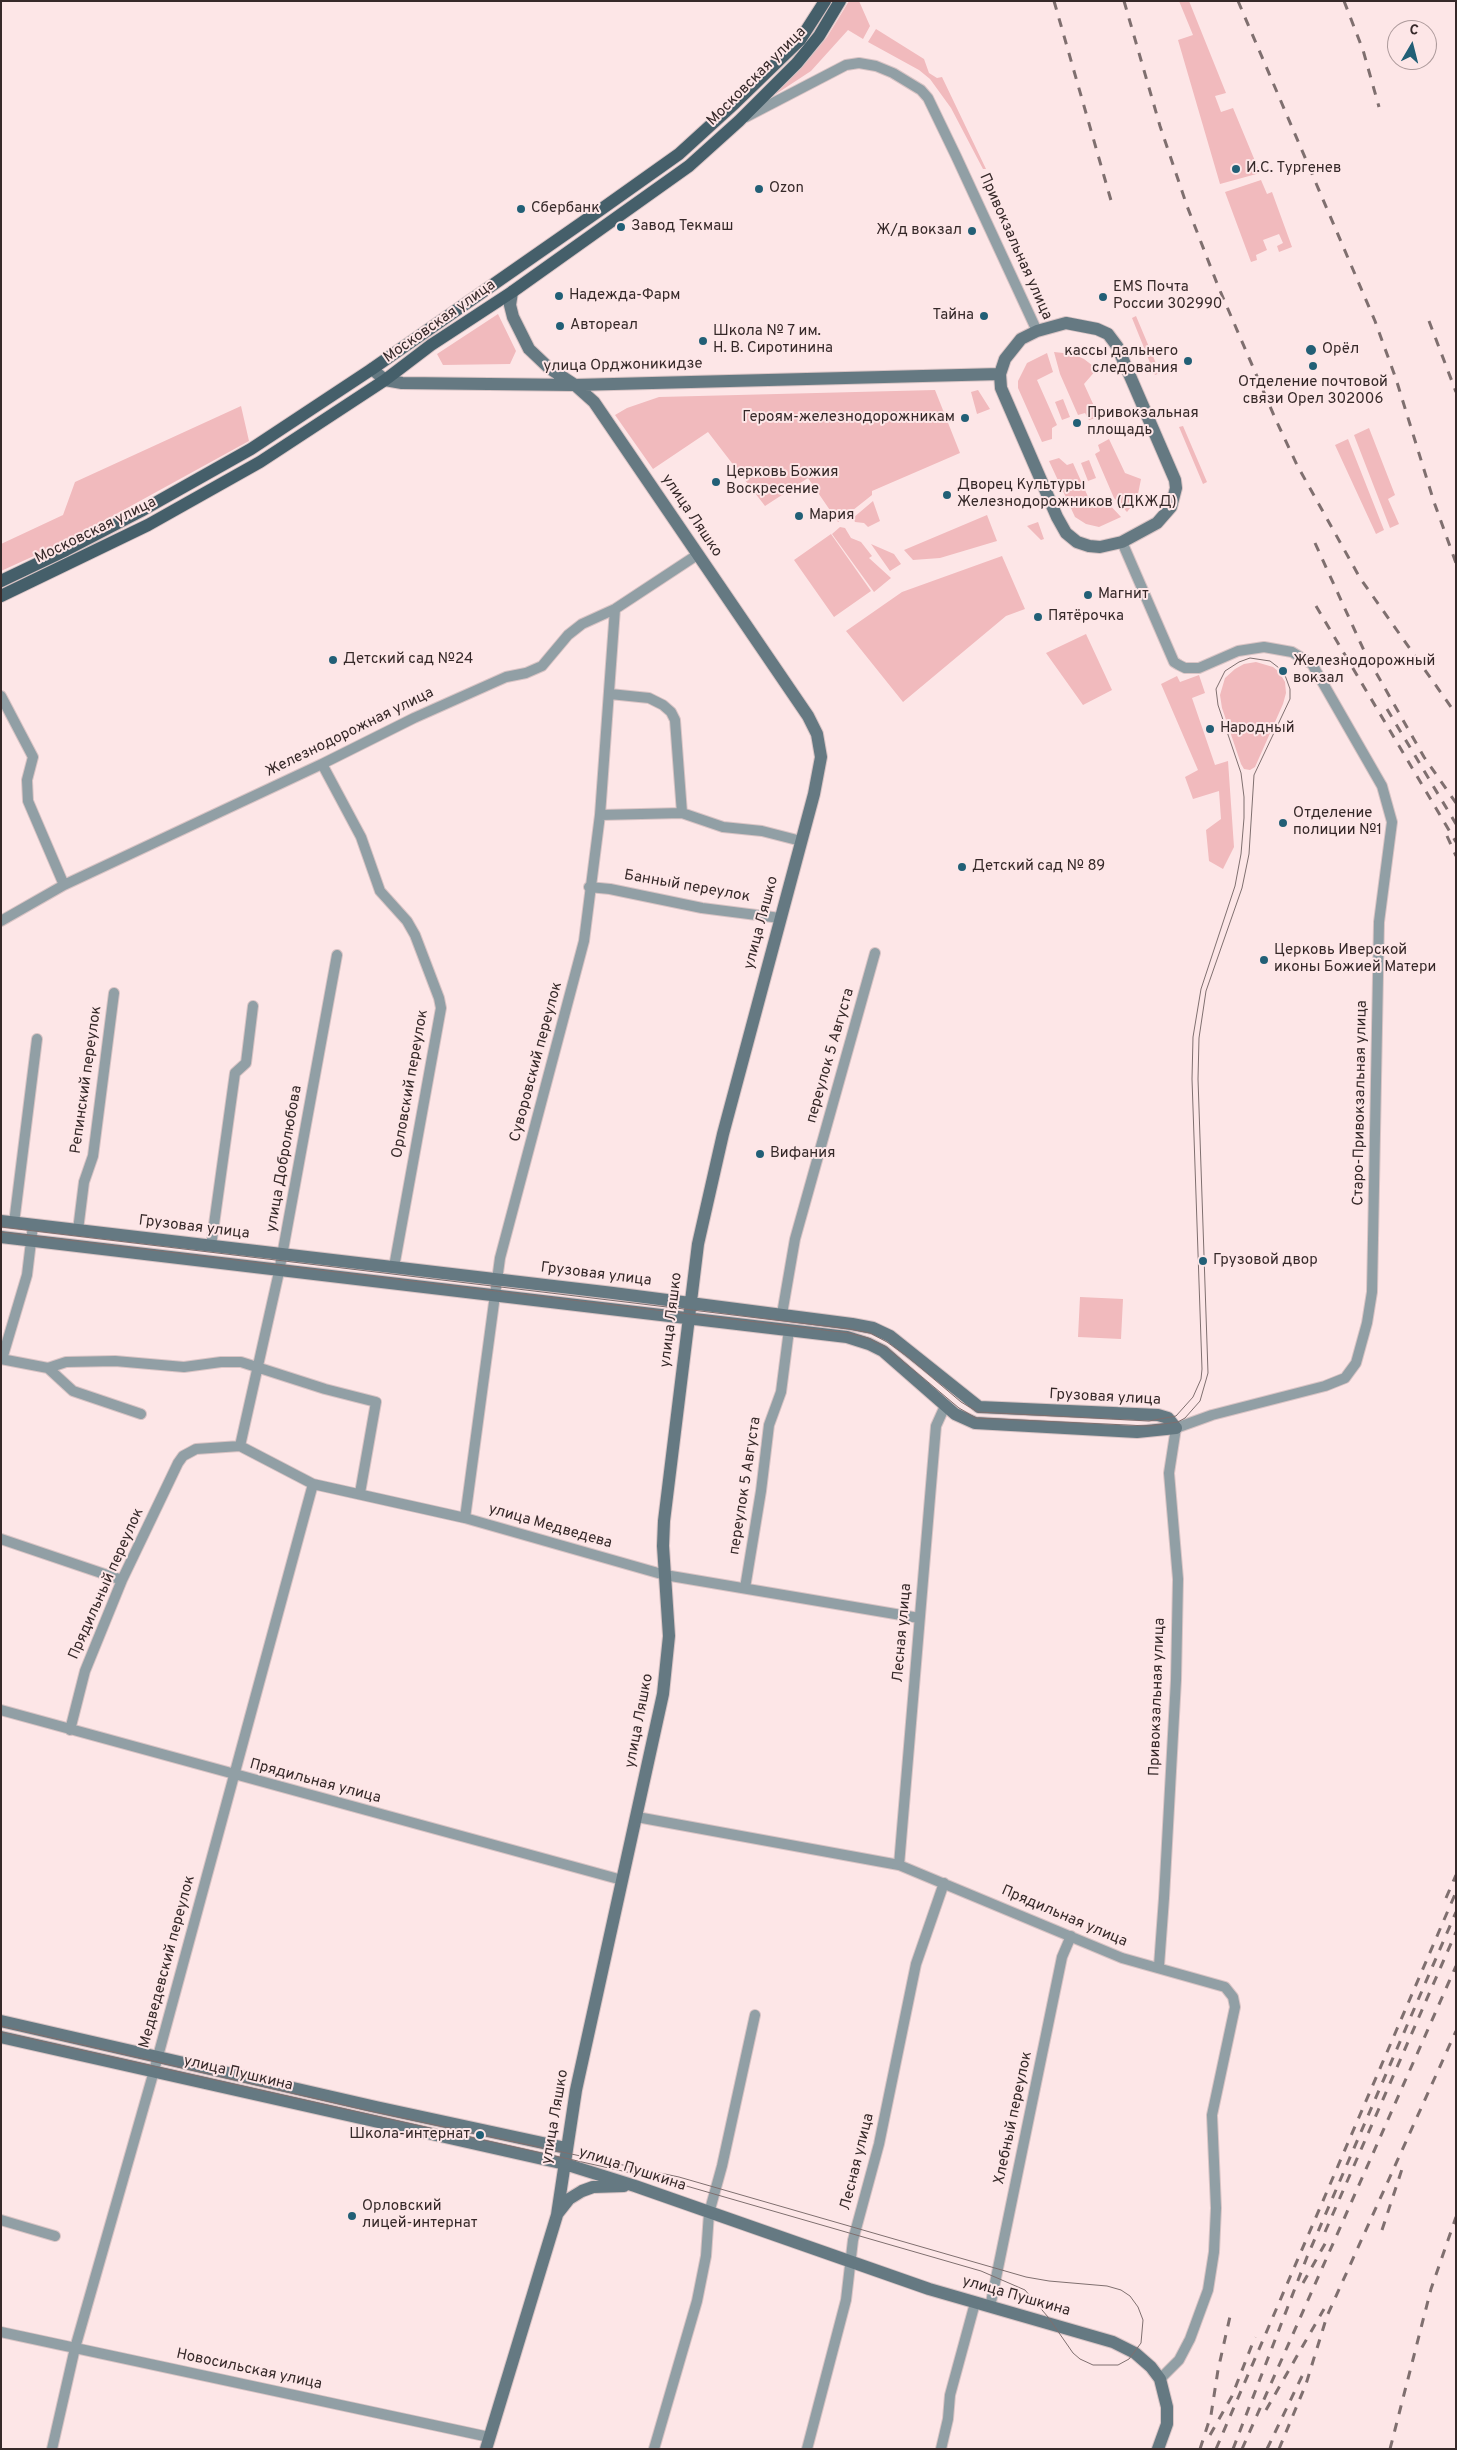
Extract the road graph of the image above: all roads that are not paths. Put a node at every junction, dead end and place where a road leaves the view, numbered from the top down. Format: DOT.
graph roads {
  1 [pos="825,1"];
  2 [pos="840,1"];
  3 [pos="739,121"];
  4 [pos="512,292"];
  5 [pos="1037,331"];
  6 [pos="372,369"];
  7 [pos="1000,374"];
  8 [pos="385,380"];
  9 [pos="575,385"];
  10 [pos="1122,542"];
  11 [pos="698,555"];
  12 [pos="1,581"];
  13 [pos="1,596"];
  14 [pos="615,609"];
  15 [pos="610,694"];
  16 [pos="1,696"];
  17 [pos="322,764"];
  18 [pos="682,813"];
  19 [pos="600,815"];
  20 [pos="801,840"];
  21 [pos="64,885"];
  22 [pos="589,887"];
  23 [pos="780,918"];
  24 [pos="1,921"];
  25 [pos="876,953"];
  26 [pos="337,955"];
  27 [pos="114,993"];
  28 [pos="253,1006"];
  29 [pos="37,1039"];
  30 [pos="8,1222"];
  31 [pos="33,1225"];
  32 [pos="78,1230"];
  33 [pos="1,1237"];
  34 [pos="31,1241"];
  35 [pos="211,1246"];
  36 [pos="282,1255"];
  37 [pos="394,1267"];
  38 [pos="279,1272"];
  39 [pos="496,1279"];
  40 [pos="493,1297"];
  41 [pos="690,1302"];
  42 [pos="782,1314"];
  43 [pos="688,1319"];
  44 [pos="789,1330"];
  45 [pos="2,1359"];
  46 [pos="256,1366"];
  47 [pos="48,1368"];
  48 [pos="945,1406"];
  49 [pos="140,1414"];
  50 [pos="1176,1428"];
  51 [pos="240,1446"];
  52 [pos="183,1456"];
  53 [pos="313,1484"];
  54 [pos="360,1493"];
  55 [pos="465,1518"];
  56 [pos="1,1539"];
  57 [pos="665,1575"];
  58 [pos="122,1580"];
  59 [pos="745,1588"];
  60 [pos="919,1618"];
  61 [pos="1,1710"];
  62 [pos="70,1730"];
  63 [pos="235,1776"];
  64 [pos="637,1817"];
  65 [pos="899,1865"];
  66 [pos="622,1880"];
  67 [pos="944,1883"];
  68 [pos="1071,1936"];
  69 [pos="1158,1966"];
  70 [pos="755,2015"];
  71 [pos="1,2021"];
  72 [pos="1,2037"];
  73 [pos="158,2056"];
  74 [pos="154,2071"];
  75 [pos="566,2148"];
  76 [pos="565,2164"];
  77 [pos="635,2186"];
  78 [pos="710,2213"];
  79 [pos="557,2215"];
  80 [pos="1,2220"];
  81 [pos="56,2236"];
  82 [pos="851,2262"];
  83 [pos="975,2302"];
  84 [pos="990,2307"];
  85 [pos="1,2332"];
  86 [pos="75,2348"];
  87 [pos="1160,2379"];
  88 [pos="488,2443"];
  89 [pos="52,2449"];
  90 [pos="654,2449"];
  91 [pos="807,2449"];
  92 [pos="941,2449"];
  93 [pos="1158,2449"];
  1 -- 6 [label="main road, Московская улица"];
  2 -- 3 [label="main road, Московская улица"];
  3 -- 4 [label="main road, Московская улица"];
  3 -- 5 [label="street, Привокзальная улица"];
  4 -- 8 [label="main road, Московская улица"];
  4 -- 9 [label="street, улица Ляшко"];
  5 -- 7 [label="street, Привокзальная улица"];
  5 -- 10 [label="street"];
  6 -- 8 [label="street"];
  6 -- 12 [label="main road, Московская улица"];
  7 -- 9 [label="street, улица Орджоникидзе"];
  7 -- 10 [label="street"];
  8 -- 9 [label="street, улица Орджоникидзе"];
  8 -- 13 [label="main road, Московская улица"];
  9 -- 11 [label="street, улица Ляшко"];
  10 -- 50 [label="street, Старо-Привокзальная улица"];
  11 -- 14 [label="street, Железнодорожная улица"];
  11 -- 20 [label="street, улица Ляшко"];
  14 -- 15 [label="street, Суворовский переулок"];
  14 -- 17 [label="street, Железнодорожная улица"];
  15 -- 18 [label="street"];
  15 -- 19 [label="street, Суворовский переулок"];
  16 -- 21 [label="street"];
  17 -- 21 [label="street, Железнодорожная улица"];
  17 -- 37 [label="street, Орловский переулок"];
  18 -- 19 [label="street"];
  18 -- 20 [label="street"];
  19 -- 22 [label="street, Суворовский переулок"];
  20 -- 23 [label="street, улица Ляшко"];
  21 -- 24 [label="street, Железнодорожная улица"];
  22 -- 23 [label="street, Банный переулок"];
  22 -- 39 [label="street, Суворовский переулок"];
  23 -- 41 [label="street, улица Ляшко"];
  25 -- 42 [label="street, переулок 5 Августа"];
  26 -- 36 [label="street, улица Добролюбова"];
  27 -- 32 [label="street, Репинский переулок"];
  28 -- 35 [label="street"];
  29 -- 30 [label="street"];
  30 -- 31 [label="street, Грузовая улица"];
  31 -- 32 [label="street, Грузовая улица"];
  31 -- 34 [label="street"];
  32 -- 35 [label="street, Грузовая улица"];
  33 -- 34 [label="street, Грузовая улица"];
  34 -- 38 [label="street, Грузовая улица"];
  34 -- 45 [label="street"];
  35 -- 36 [label="street, Грузовая улица"];
  36 -- 37 [label="street, Грузовая улица"];
  36 -- 38 [label="street, улица Добролюбова"];
  37 -- 39 [label="street, Грузовая улица"];
  38 -- 40 [label="street, Грузовая улица"];
  38 -- 46 [label="street, улица Добролюбова"];
  39 -- 40 [label="street, Суворовский переулок"];
  39 -- 41 [label="street, Грузовая улица"];
  40 -- 43 [label="street, Грузовая улица"];
  40 -- 55 [label="street, Суворовский переулок"];
  41 -- 42 [label="street, Грузовая улица"];
  41 -- 43 [label="street, улица Ляшко"];
  42 -- 50 [label="street, Грузовая улица"];
  43 -- 44 [label="street, Грузовая улица"];
  43 -- 57 [label="street, улица Ляшко"];
  44 -- 48 [label="street, Грузовая улица"];
  44 -- 59 [label="street, переулок 5 Августа"];
  45 -- 47 [label="street"];
  46 -- 47 [label="street"];
  46 -- 51 [label="street, улица Добролюбова"];
  46 -- 54 [label="street"];
  47 -- 49 [label="street"];
  48 -- 50 [label="street, Грузовая улица"];
  48 -- 60 [label="street, Лесная улица"];
  50 -- 69 [label="street, Привокзальная улица"];
  51 -- 52 [label="street, улица Медведева"];
  51 -- 53 [label="street, улица Медведева"];
  52 -- 58 [label="street, Прядильный переулок"];
  53 -- 54 [label="street, улица Медведева"];
  53 -- 63 [label="street, Медведевский переулок"];
  54 -- 55 [label="street, улица Медведева"];
  55 -- 57 [label="street, улица Медведева"];
  56 -- 58 [label="street"];
  57 -- 59 [label="street, улица Медведева"];
  57 -- 64 [label="street, улица Ляшко"];
  58 -- 62 [label="street, Прядильный переулок"];
  59 -- 60 [label="street, улица Медведева"];
  60 -- 65 [label="street, Лесная улица"];
  61 -- 62 [label="street, Прядильная улица"];
  62 -- 63 [label="street, Прядильная улица"];
  63 -- 66 [label="street, Прядильная улица"];
  63 -- 73 [label="street, Медведевский переулок"];
  64 -- 65 [label="street, Прядильная улица"];
  64 -- 66 [label="street, улица Ляшко"];
  65 -- 67 [label="street, Прядильная улица"];
  66 -- 75 [label="street, улица Ляшко"];
  67 -- 68 [label="street, Прядильная улица"];
  67 -- 82 [label="street, Лесная улица"];
  68 -- 69 [label="street, Прядильная улица"];
  68 -- 84 [label="street, Хлебный переулок"];
  69 -- 87 [label="street, Прядильная улица"];
  70 -- 78 [label="street"];
  71 -- 73 [label="street, улица Пушкина"];
  72 -- 74 [label="street, улица Пушкина"];
  73 -- 74 [label="street, Медведевский переулок"];
  73 -- 75 [label="street, улица Пушкина"];
  74 -- 76 [label="street, улица Пушкина"];
  74 -- 86 [label="street, Медведевский переулок"];
  75 -- 76 [label="street, улица Ляшко"];
  76 -- 77 [label="street, улица Пушкина"];
  76 -- 79 [label="street, улица Ляшко"];
  77 -- 78 [label="street, улица Пушкина"];
  77 -- 79 [label="street"];
  78 -- 82 [label="street, улица Пушкина"];
  78 -- 90 [label="street"];
  79 -- 88 [label="street, улица Ляшко"];
  80 -- 81 [label="street"];
  82 -- 83 [label="street, улица Пушкина"];
  82 -- 91 [label="street, Лесная улица"];
  83 -- 84 [label="street, улица Пушкина"];
  83 -- 92 [label="street"];
  84 -- 87 [label="street, улица Пушкина"];
  85 -- 86 [label="street, Новосильская улица"];
  86 -- 88 [label="street, Новосильская улица"];
  86 -- 89 [label="street, Медведевский переулок"];
  87 -- 93 [label="street, улица Пушкина"];
}
